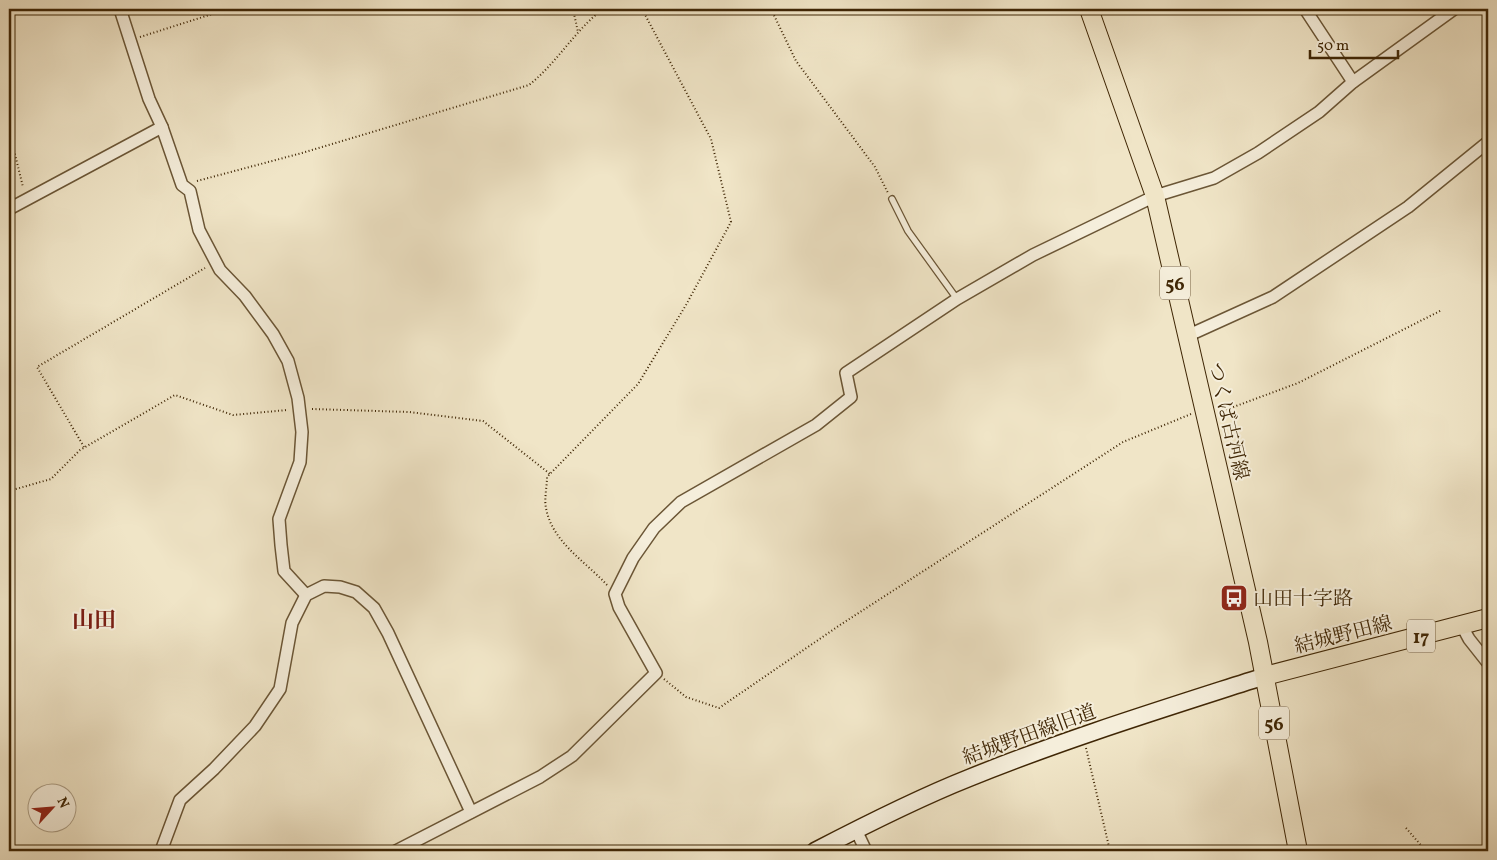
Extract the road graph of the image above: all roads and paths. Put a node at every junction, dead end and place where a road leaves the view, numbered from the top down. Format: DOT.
graph roads {
  1 [pos="120,9"];
  2 [pos="228,9"];
  3 [pos="573,9"];
  4 [pos="603,9"];
  5 [pos="642,9"];
  6 [pos="771,9"];
  7 [pos="1089,9"];
  8 [pos="1305,9"];
  9 [pos="1454,9"];
  10 [pos="578,32"];
  11 [pos="130,40"];
  12 [pos="1354,82"];
  13 [pos="162,127"];
  14 [pos="9,130"];
  15 [pos="1488,142"];
  16 [pos="182,184"];
  17 [pos="1155,196"];
  18 [pos="26,199"];
  19 [pos="892,199"];
  20 [pos="9,209"];
  21 [pos="216,261"];
  22 [pos="957,298"];
  23 [pos="1442,310"];
  24 [pos="1187,336"];
  25 [pos="299,409"];
  26 [pos="1205,413"];
  27 [pos="84,447"];
  28 [pos="550,474"];
  29 [pos="9,491"];
  30 [pos="615,594"];
  31 [pos="306,595"];
  32 [pos="1488,618"];
  33 [pos="1462,626"];
  34 [pos="1488,664"];
  35 [pos="656,673"];
  36 [pos="1265,676"];
  37 [pos="1083,736"];
  38 [pos="471,812"];
  39 [pos="1406,828"];
  40 [pos="856,830"];
  41 [pos="161,851"];
  42 [pos="396,851"];
  43 [pos="815,851"];
  44 [pos="866,851"];
  45 [pos="1110,851"];
  46 [pos="1298,851"];
  47 [pos="1426,851"];
  1 -- 11 [label="street"];
  2 -- 11 [label="path"];
  3 -- 10 [label="path"];
  4 -- 10 [label="path"];
  5 -- 28 [label="path"];
  6 -- 19 [label="path"];
  7 -- 17 [label="main road, つくば古河線 / 56"];
  8 -- 12 [label="street"];
  9 -- 12 [label="street"];
  10 -- 16 [label="path"];
  11 -- 13 [label="street"];
  12 -- 17 [label="street"];
  13 -- 16 [label="street"];
  13 -- 18 [label="street"];
  14 -- 18 [label="path"];
  15 -- 24 [label="street"];
  16 -- 21 [label="street"];
  17 -- 22 [label="street"];
  17 -- 24 [label="main road, つくば古河線 / 56"];
  18 -- 20 [label="street"];
  19 -- 22 [label="lane"];
  21 -- 25 [label="street"];
  21 -- 27 [label="path"];
  22 -- 30 [label="street"];
  23 -- 26 [label="path"];
  24 -- 26 [label="main road, つくば古河線 / 56"];
  25 -- 27 [label="path"];
  25 -- 28 [label="path"];
  25 -- 31 [label="street"];
  26 -- 35 [label="path"];
  26 -- 36 [label="main road, つくば古河線 / 56"];
  27 -- 29 [label="path"];
  28 -- 30 [label="path"];
  30 -- 35 [label="street"];
  31 -- 38 [label="street"];
  31 -- 41 [label="street"];
  32 -- 33 [label="main road, 結城野田線 / 17"];
  33 -- 34 [label="street"];
  33 -- 36 [label="main road, 結城野田線 / 17"];
  35 -- 38 [label="street"];
  36 -- 37 [label="street, 結城野田線旧道"];
  36 -- 46 [label="main road, つくば古河線 / 56"];
  37 -- 40 [label="street, 結城野田線旧道"];
  37 -- 45 [label="path"];
  38 -- 42 [label="street"];
  39 -- 47 [label="path"];
  40 -- 43 [label="street, 結城野田線旧道"];
  40 -- 44 [label="street"];
}
